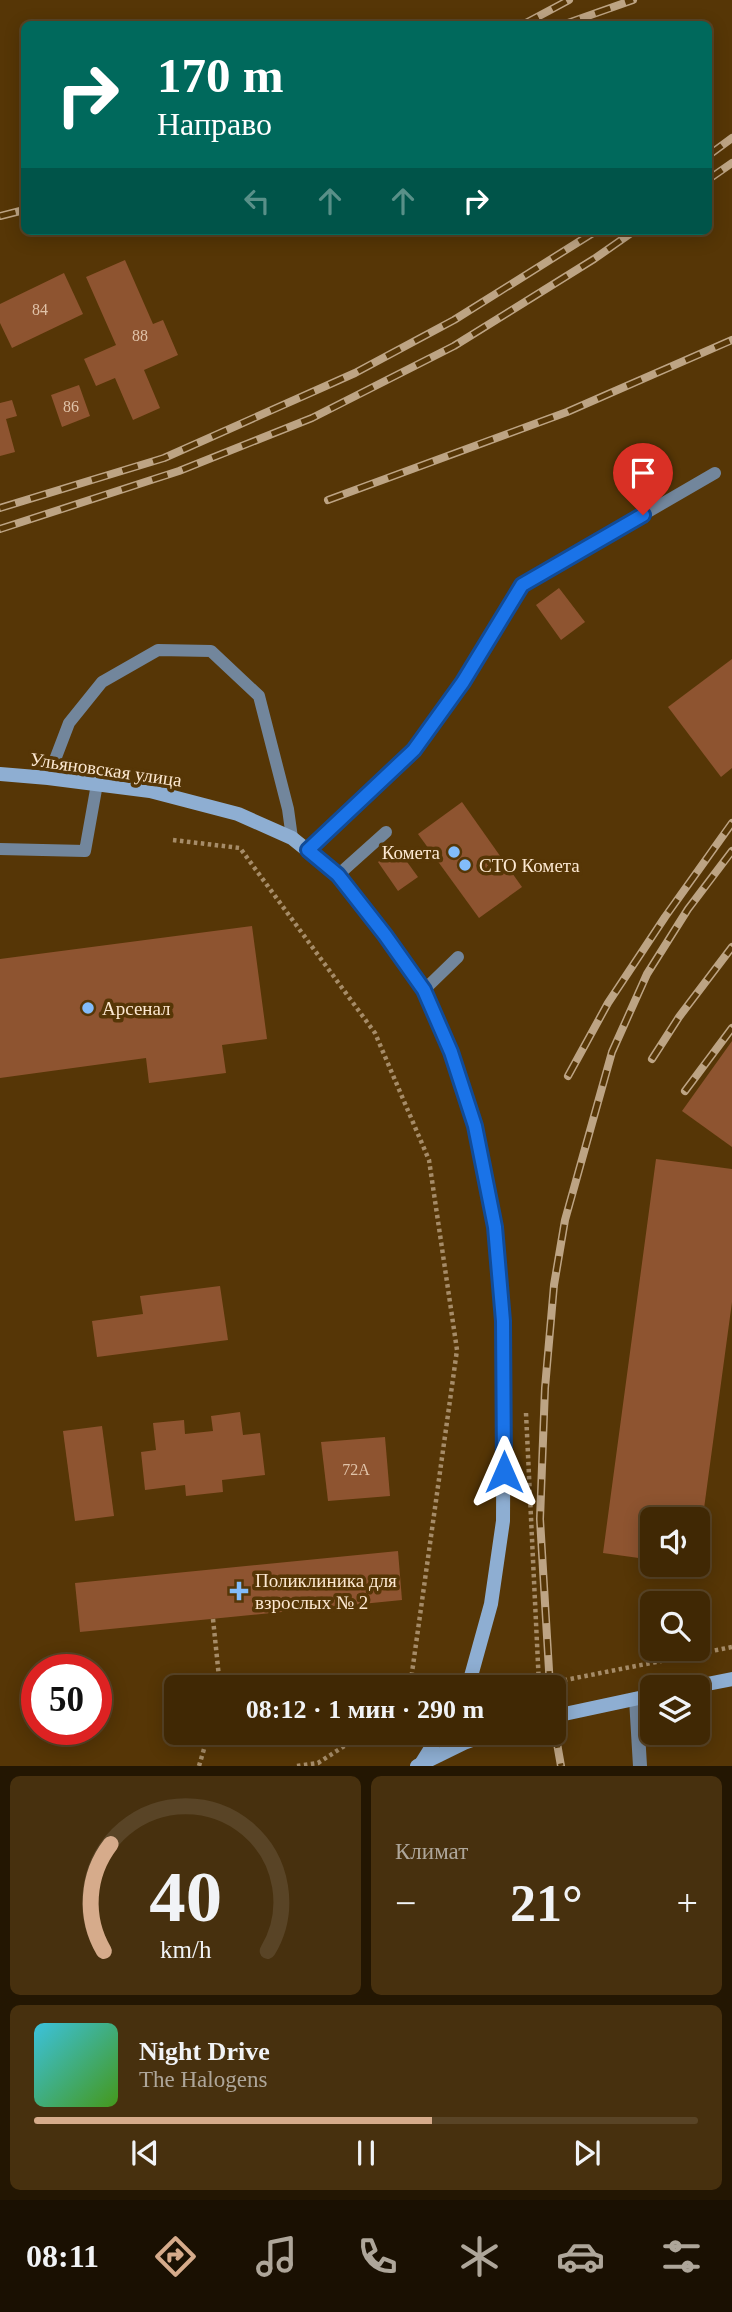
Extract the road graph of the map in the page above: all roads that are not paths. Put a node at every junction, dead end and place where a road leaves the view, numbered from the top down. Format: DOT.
graph roads {
  1 [pos="715,473"];
  2 [pos="0,774"];
  3 [pos="48,778"];
  4 [pos="97,784"];
  5 [pos="386,832"];
  6 [pos="292,838"];
  7 [pos="0,849"];
  8 [pos="308,850"];
  9 [pos="338,875"];
  10 [pos="458,957"];
  11 [pos="424,990"];
  12 [pos="471,1675"];
  13 [pos="732,1679"];
  14 [pos="710,1683"];
  15 [pos="640,1698"];
  16 [pos="636,1699"];
  17 [pos="566,1714"];
  18 [pos="432,1745"];
  19 [pos="460,1745"];
  20 [pos="419,1765"];
  21 [pos="640,1766"];
  1 -- 8 [label="lane"];
  2 -- 3 [label="main road, Ульяновская улица"];
  3 -- 4 [label="main road, Ульяновская улица"];
  3 -- 6 [label="lane"];
  4 -- 6 [label="main road, Ульяновская улица"];
  4 -- 7 [label="lane"];
  5 -- 9 [label="lane"];
  6 -- 8 [label="main road, Ульяновская улица"];
  8 -- 9 [label="main road, Ульяновская улица"];
  9 -- 11 [label="main road, Ульяновская улица"];
  10 -- 11 [label="lane"];
  11 -- 12 [label="main road, Ульяновская улица"];
  13 -- 14 [label="main road"];
  15 -- 16 [label="main road"];
  16 -- 17 [label="main road"];
  16 -- 21 [label="street"];
  18 -- 20 [label="main road"];
  19 -- 20 [label="main road"];
}
